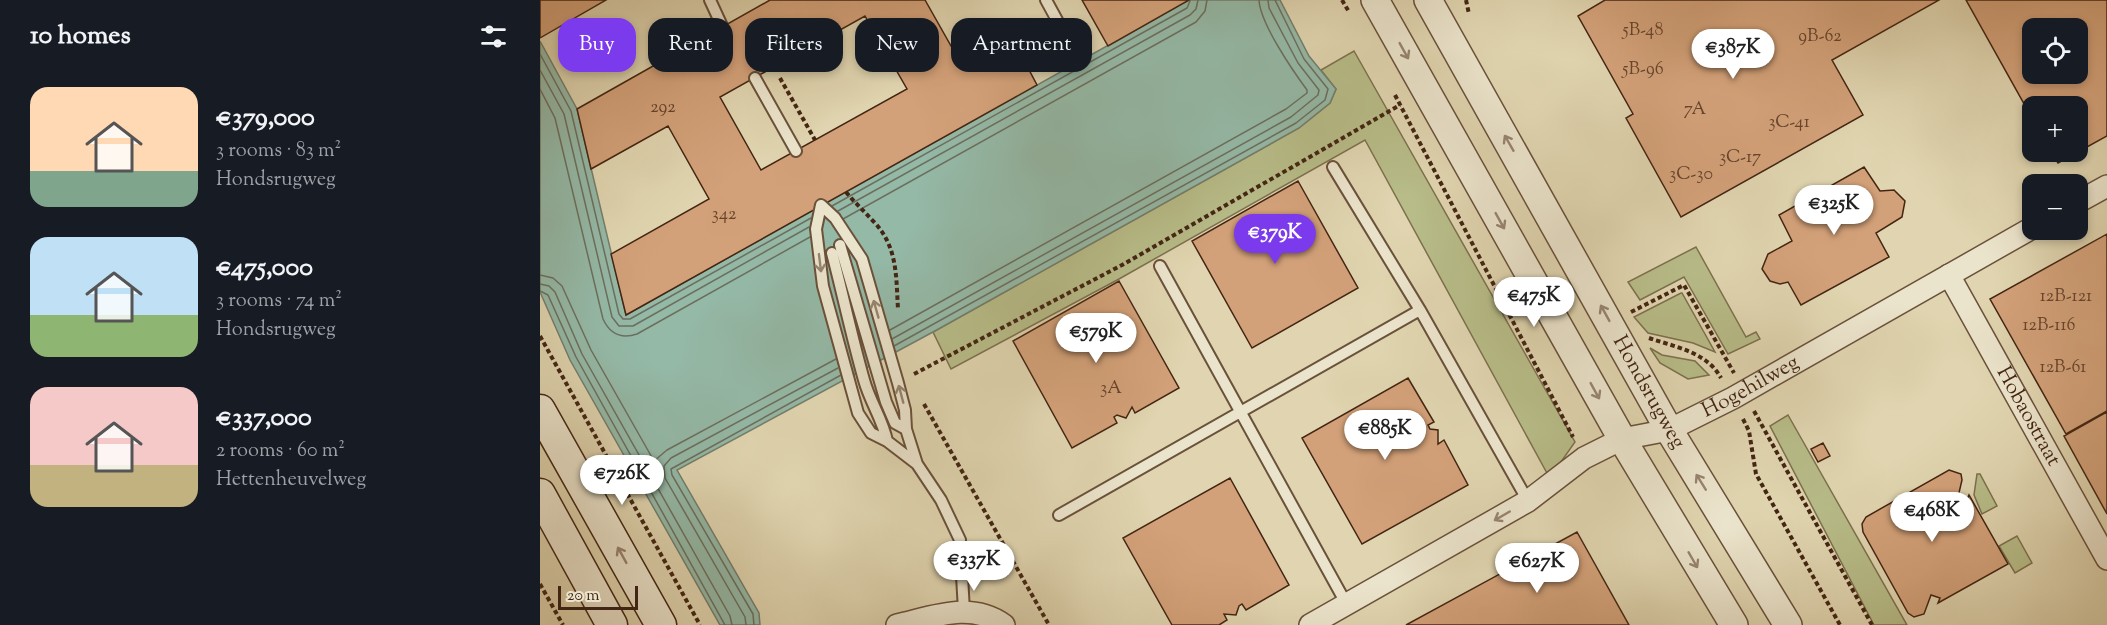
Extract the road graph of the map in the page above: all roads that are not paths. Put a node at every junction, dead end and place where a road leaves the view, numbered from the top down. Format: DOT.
graph roads {
  1 [pos="710,0"];
  2 [pos="1046,0"];
  3 [pos="1376,0"];
  4 [pos="1428,0"];
  5 [pos="718,18"];
  6 [pos="1056,18"];
  7 [pos="755,78"];
  8 [pos="796,151"];
  9 [pos="1333,167"];
  10 [pos="2107,186"];
  11 [pos="2088,196"];
  12 [pos="2022,234"];
  13 [pos="1160,266"];
  14 [pos="1949,275"];
  15 [pos="1420,310"];
  16 [pos="540,410"];
  17 [pos="1242,411"];
  18 [pos="906,429"];
  19 [pos="1669,430"];
  20 [pos="1622,439"];
  21 [pos="887,441"];
  22 [pos="917,464"];
  23 [pos="540,494"];
  24 [pos="1528,501"];
  25 [pos="1059,515"];
  26 [pos="2107,559"];
  27 [pos="1347,605"];
  28 [pos="964,612"];
  29 [pos="929,621"];
  30 [pos="612,625"];
  31 [pos="661,625"];
  32 [pos="897,625"];
  33 [pos="1004,625"];
  34 [pos="1310,625"];
  35 [pos="1734,625"];
  36 [pos="1788,625"];
  1 -- 5 [label="lane"];
  2 -- 6 [label="lane"];
  3 -- 20 [label="street, one-way"];
  19 -- 4 [label="street, Hondsrugweg, one-way"];
  7 -- 8 [label="lane"];
  9 -- 15 [label="lane"];
  10 -- 11 [label="street"];
  12 -- 14 [label="street, Hogehilweg"];
  13 -- 17 [label="lane"];
  14 -- 19 [label="street, Hogehilweg"];
  14 -- 26 [label="street, Hobaostraat"];
  15 -- 17 [label="lane"];
  15 -- 24 [label="lane"];
  31 -- 16 [label="main road, one-way"];
  17 -- 25 [label="lane"];
  17 -- 27 [label="lane"];
  18 -- 21 [label="lane"];
  18 -- 21 [label="lane, one-way"];
  18 -- 22 [label="lane"];
  19 -- 20 [label="street, Hogehilweg"];
  36 -- 19 [label="street, Hondsrugweg, one-way"];
  20 -- 24 [label="street, Hogehilweg"];
  20 -- 35 [label="street, one-way"];
  21 -- 22 [label="lane"];
  22 -- 28 [label="lane"];
  23 -- 30 [label="main road"];
  24 -- 27 [label="street, Hogehilweg, one-way"];
  27 -- 34 [label="street, Hogehilweg"];
  28 -- 29 [label="street"];
  28 -- 33 [label="street"];
  29 -- 32 [label="street"];
}
